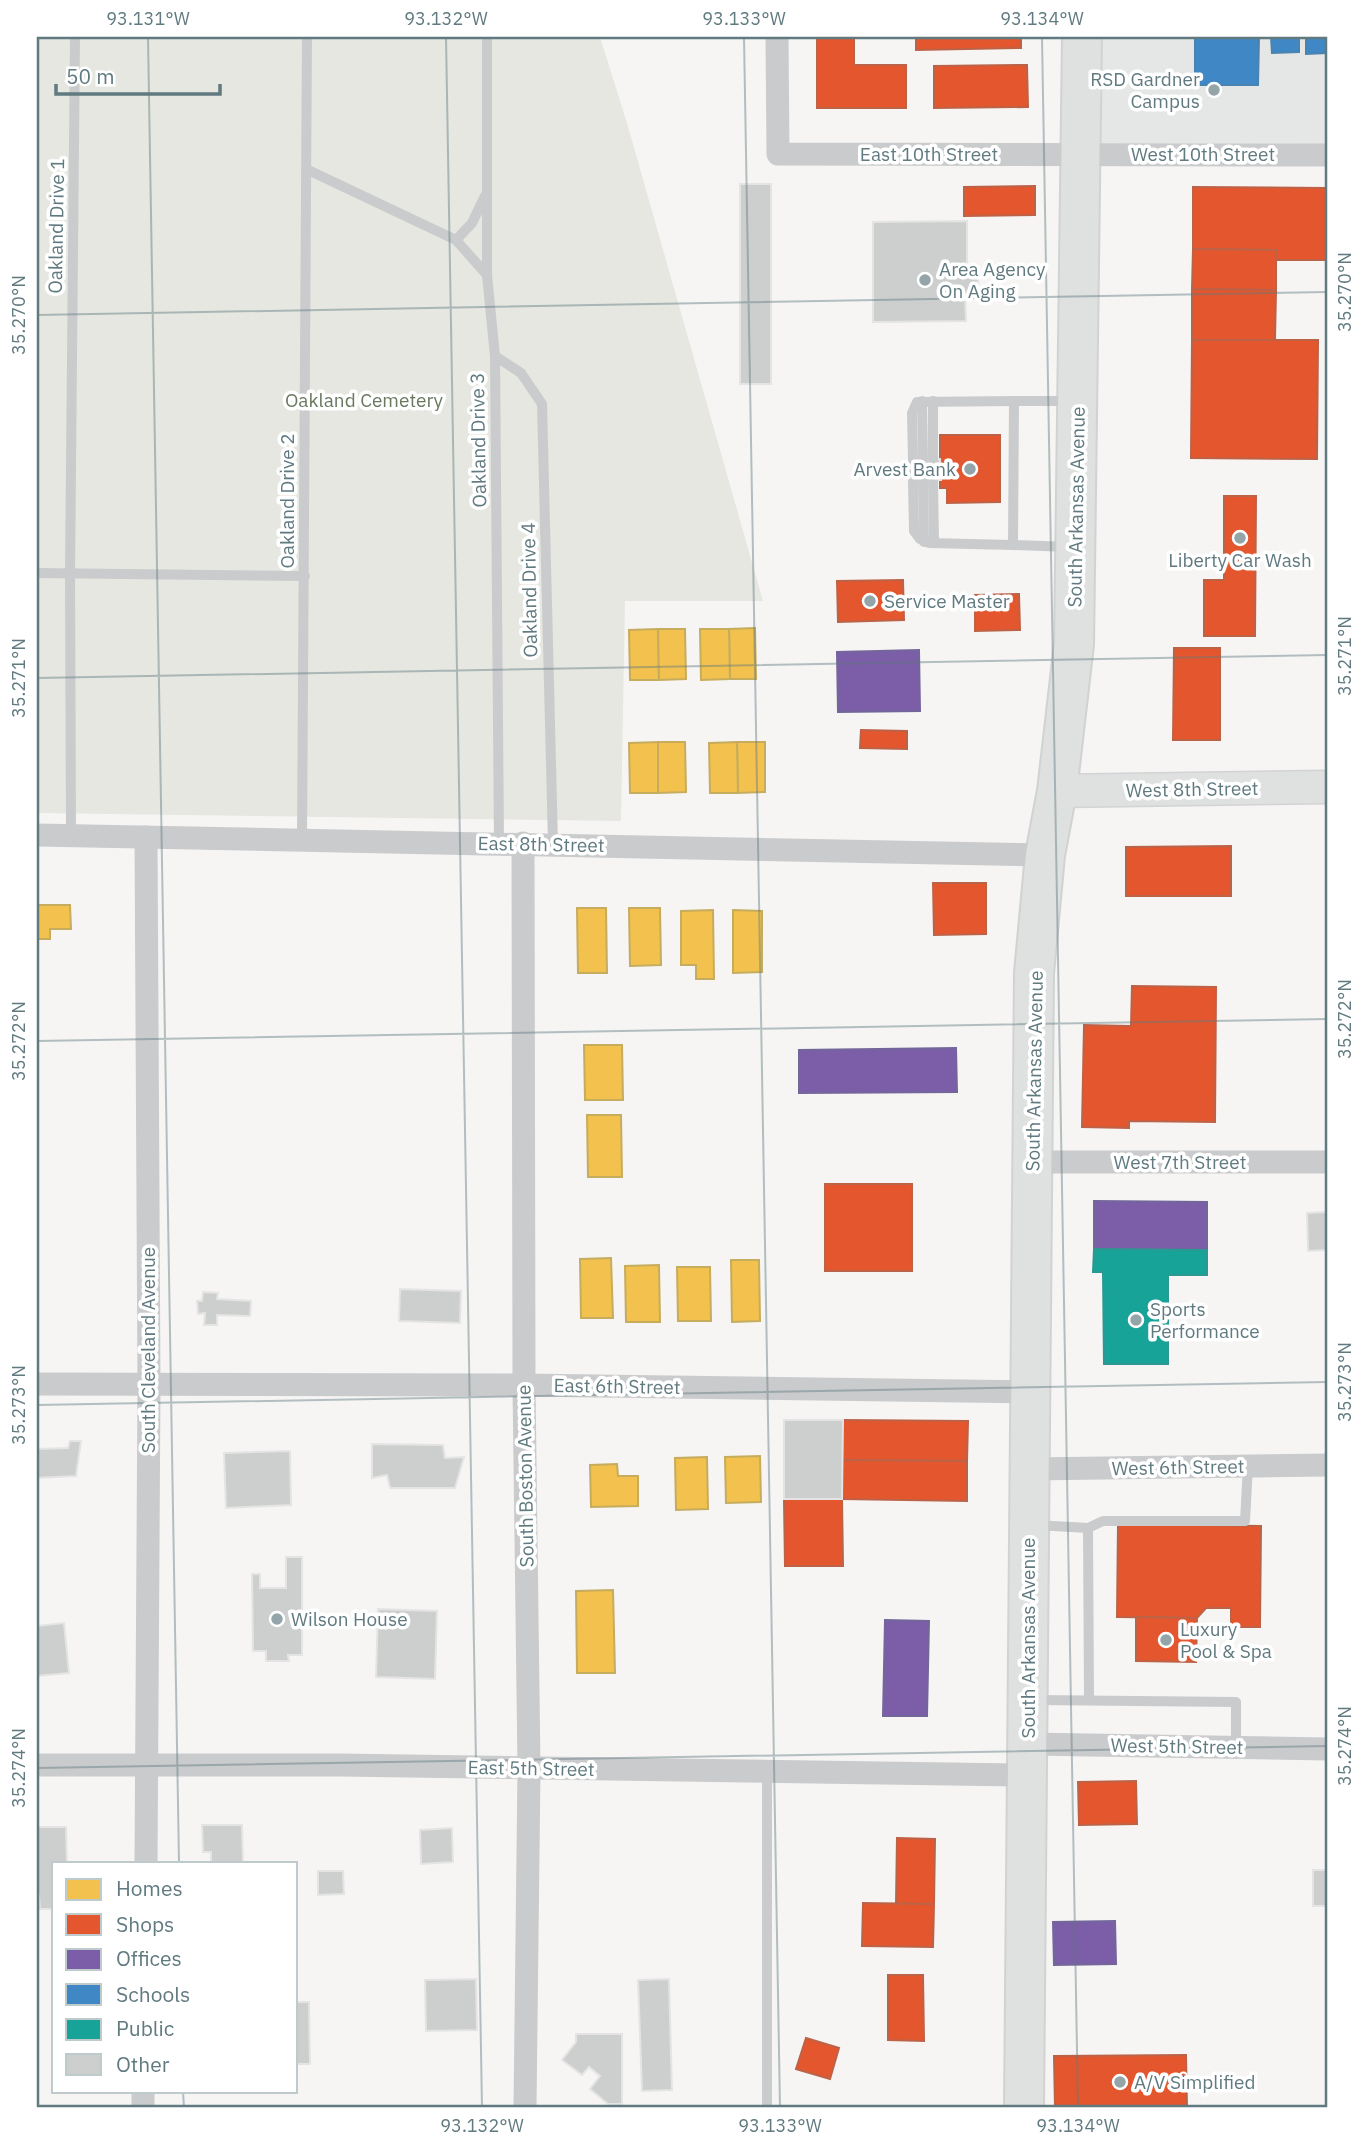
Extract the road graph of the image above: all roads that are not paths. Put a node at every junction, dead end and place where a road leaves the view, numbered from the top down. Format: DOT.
graph roads {
  1 [pos="75,37"];
  2 [pos="307,37"];
  3 [pos="487,37"];
  4 [pos="777,37"];
  5 [pos="1083,37"];
  6 [pos="1080,153"];
  7 [pos="1327,155"];
  8 [pos="306,169"];
  9 [pos="486,193"];
  10 [pos="456,240"];
  11 [pos="487,275"];
  12 [pos="495,356"];
  13 [pos="928,401"];
  14 [pos="1014,401"];
  15 [pos="1077,401"];
  16 [pos="929,542"];
  17 [pos="1013,545"];
  18 [pos="1076,547"];
  19 [pos="37,573"];
  20 [pos="70,573"];
  21 [pos="304,576"];
  22 [pos="1327,787"];
  23 [pos="1057,791"];
  24 [pos="37,835"];
  25 [pos="71,835"];
  26 [pos="146,838"];
  27 [pos="302,840"];
  28 [pos="499,843"];
  29 [pos="523,843"];
  30 [pos="553,844"];
  31 [pos="1045,855"];
  32 [pos="1033,1162"];
  33 [pos="1327,1162"];
  34 [pos="37,1384"];
  35 [pos="149,1385"];
  36 [pos="524,1385"];
  37 [pos="1029,1392"];
  38 [pos="1327,1465"];
  39 [pos="1248,1466"];
  40 [pos="1029,1469"];
  41 [pos="1029,1525"];
  42 [pos="1088,1528"];
  43 [pos="1028,1700"];
  44 [pos="1090,1700"];
  45 [pos="1236,1747"];
  46 [pos="1327,1749"];
  47 [pos="1027,1759"];
  48 [pos="37,1765"];
  49 [pos="148,1766"];
  50 [pos="529,1768"];
  51 [pos="767,1771"];
  52 [pos="146,1862"];
  53 [pos="525,2108"];
  54 [pos="767,2108"];
  55 [pos="1024,2108"];
  1 -- 20 [label="lane, Oakland Drive 1"];
  2 -- 8 [label="lane, Oakland Drive 2"];
  3 -- 9 [label="lane, Oakland Drive 3"];
  4 -- 6 [label="street, East 10th Street"];
  5 -- 6 [label="highway, South Arkansas Avenue"];
  6 -- 7 [label="street, West 10th Street"];
  6 -- 15 [label="highway, South Arkansas Avenue"];
  8 -- 10 [label="lane"];
  8 -- 21 [label="lane, Oakland Drive 2"];
  9 -- 10 [label="lane"];
  9 -- 11 [label="lane, Oakland Drive 3"];
  10 -- 11 [label="lane"];
  11 -- 12 [label="lane, Oakland Drive 3"];
  12 -- 28 [label="lane, Oakland Drive 3"];
  12 -- 30 [label="lane, Oakland Drive 4"];
  13 -- 13 [label="lane"];
  13 -- 14 [label="lane"];
  14 -- 15 [label="lane"];
  14 -- 17 [label="lane"];
  15 -- 18 [label="highway, South Arkansas Avenue"];
  16 -- 16 [label="lane"];
  16 -- 17 [label="lane"];
  17 -- 18 [label="lane"];
  18 -- 23 [label="highway, South Arkansas Avenue"];
  19 -- 20 [label="lane"];
  20 -- 21 [label="lane"];
  20 -- 25 [label="lane, Oakland Drive 1"];
  21 -- 27 [label="lane, Oakland Drive 2"];
  22 -- 23 [label="street, West 8th Street"];
  23 -- 31 [label="highway, South Arkansas Avenue"];
  24 -- 25 [label="street, East 8th Street"];
  25 -- 26 [label="street, East 8th Street"];
  26 -- 27 [label="street, East 8th Street"];
  26 -- 35 [label="street, South Cleveland Avenue"];
  27 -- 28 [label="street, East 8th Street"];
  28 -- 29 [label="street, East 8th Street"];
  29 -- 30 [label="street, East 8th Street"];
  29 -- 36 [label="street, South Boston Avenue"];
  30 -- 31 [label="street, East 8th Street"];
  31 -- 32 [label="highway, South Arkansas Avenue"];
  32 -- 33 [label="street, West 7th Street"];
  32 -- 37 [label="highway, South Arkansas Avenue"];
  34 -- 35 [label="street, East 6th Street"];
  35 -- 36 [label="street, East 6th Street"];
  35 -- 49 [label="street, South Cleveland Avenue"];
  36 -- 37 [label="street, East 6th Street"];
  36 -- 50 [label="street, South Boston Avenue"];
  37 -- 40 [label="highway, South Arkansas Avenue"];
  38 -- 39 [label="street, West 6th Street"];
  39 -- 40 [label="street, West 6th Street"];
  39 -- 42 [label="lane"];
  40 -- 41 [label="highway, South Arkansas Avenue"];
  41 -- 42 [label="lane"];
  41 -- 43 [label="highway, South Arkansas Avenue"];
  42 -- 44 [label="lane"];
  43 -- 44 [label="lane"];
  43 -- 47 [label="highway, South Arkansas Avenue"];
  44 -- 45 [label="lane"];
  45 -- 46 [label="street, West 5th Street"];
  45 -- 47 [label="street, West 5th Street"];
  47 -- 51 [label="street, East 5th Street"];
  47 -- 55 [label="highway, South Arkansas Avenue"];
  48 -- 49 [label="street, East 5th Street"];
  49 -- 50 [label="street, East 5th Street"];
  49 -- 52 [label="street, South Cleveland Avenue"];
  50 -- 51 [label="street, East 5th Street"];
  50 -- 53 [label="street, South Boston Avenue"];
  51 -- 54 [label="lane"];
}
